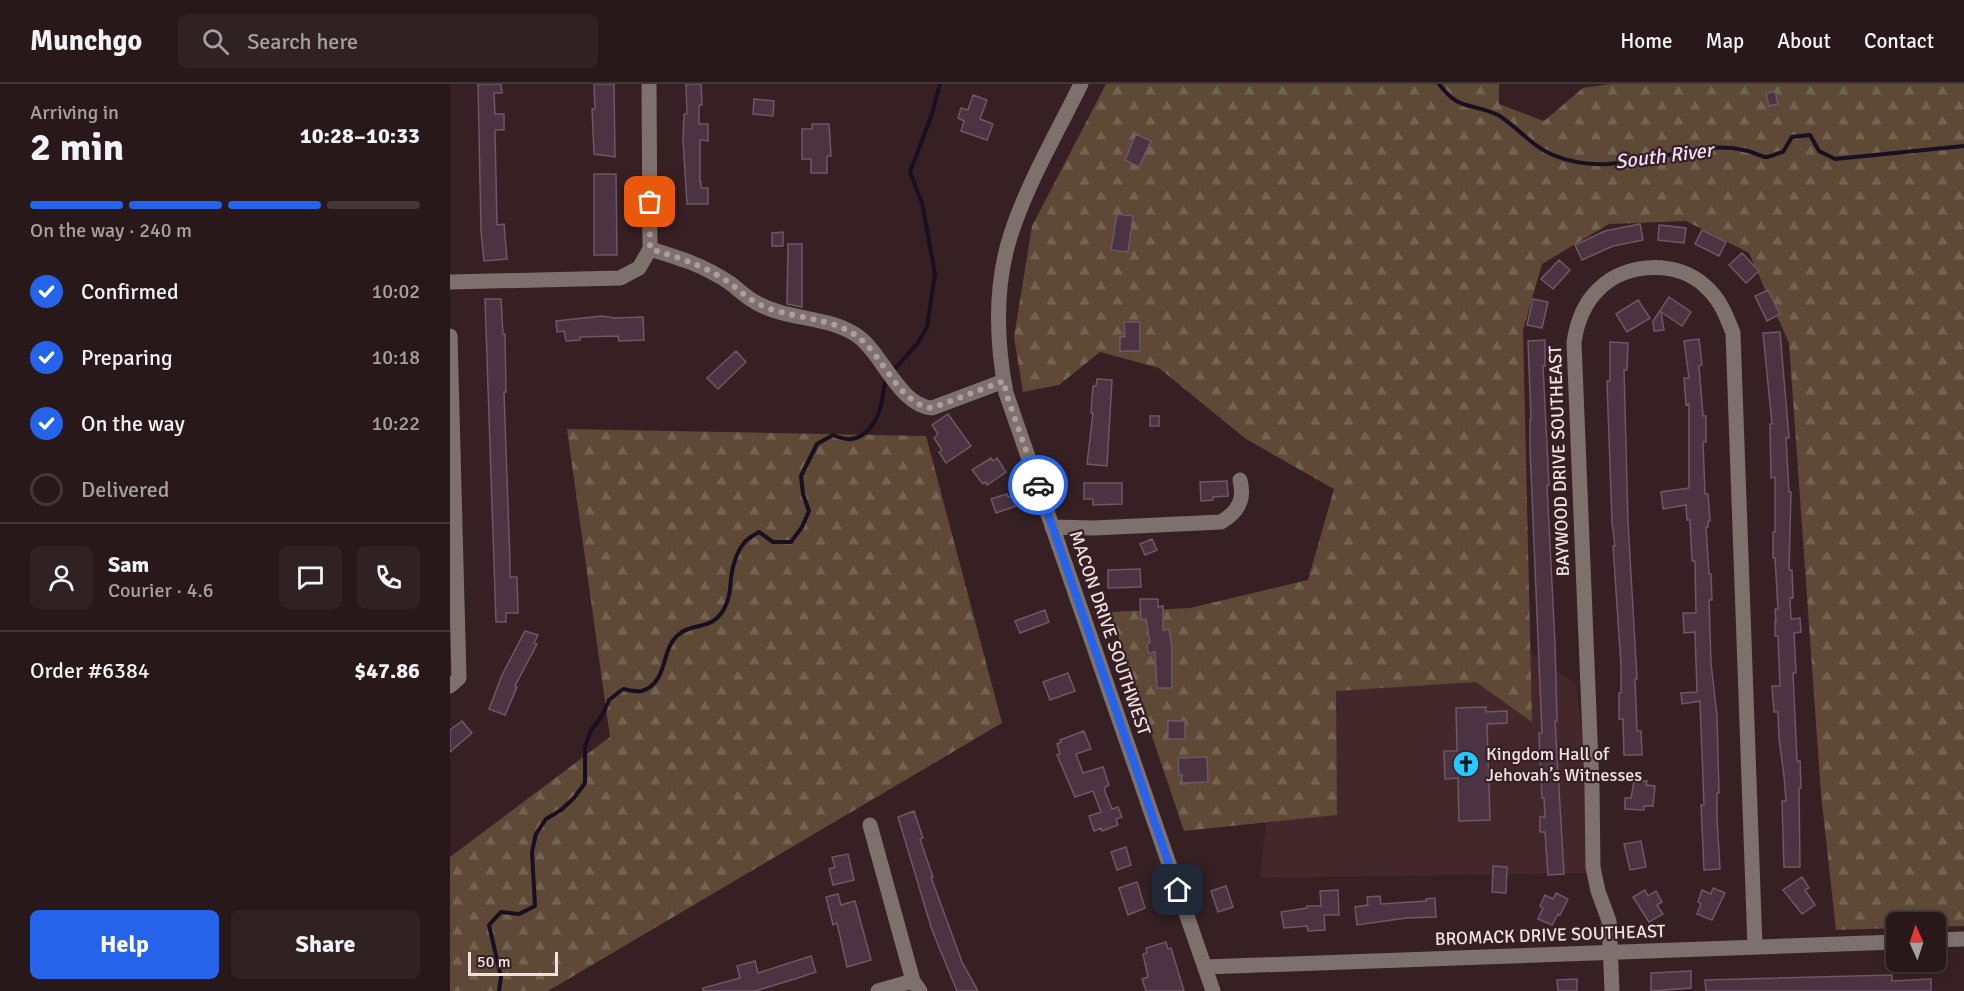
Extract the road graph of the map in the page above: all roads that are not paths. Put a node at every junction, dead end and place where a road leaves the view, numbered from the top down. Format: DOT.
graph roads {
  1 [pos="648,84"];
  2 [pos="1081,84"];
  3 [pos="650,249"];
  4 [pos="450,282"];
  5 [pos="450,336"];
  6 [pos="1004,381"];
  7 [pos="1240,480"];
  8 [pos="1052,527"];
  9 [pos="455,682"];
  10 [pos="870,825"];
  11 [pos="1964,939"];
  12 [pos="1946,940"];
  13 [pos="1886,942"];
  14 [pos="1755,947"];
  15 [pos="1610,952"];
  16 [pos="1205,967"];
  17 [pos="916,986"];
  18 [pos="878,991"];
  19 [pos="1213,991"];
  20 [pos="1612,991"];
  1 -- 3 [label="street"];
  2 -- 6 [label="street, MACON DRIVE SOUTHWEST"];
  3 -- 4 [label="street"];
  3 -- 6 [label="street"];
  5 -- 9 [label="street"];
  6 -- 8 [label="street, MACON DRIVE SOUTHWEST"];
  7 -- 8 [label="street"];
  8 -- 16 [label="street, MACON DRIVE SOUTHWEST"];
  10 -- 17 [label="street"];
  11 -- 12 [label="street"];
  13 -- 14 [label="street, BROMACK DRIVE SOUTHEAST"];
  14 -- 15 [label="street, BROMACK DRIVE SOUTHEAST"];
  14 -- 15 [label="street, BAYWOOD DRIVE SOUTHEAST"];
  15 -- 16 [label="street, BROMACK DRIVE SOUTHEAST"];
  15 -- 20 [label="street, BAYWOOD DRIVE SOUTHEAST"];
  16 -- 19 [label="street, MACON DRIVE SOUTHWEST"];
  17 -- 18 [label="street"];
}
